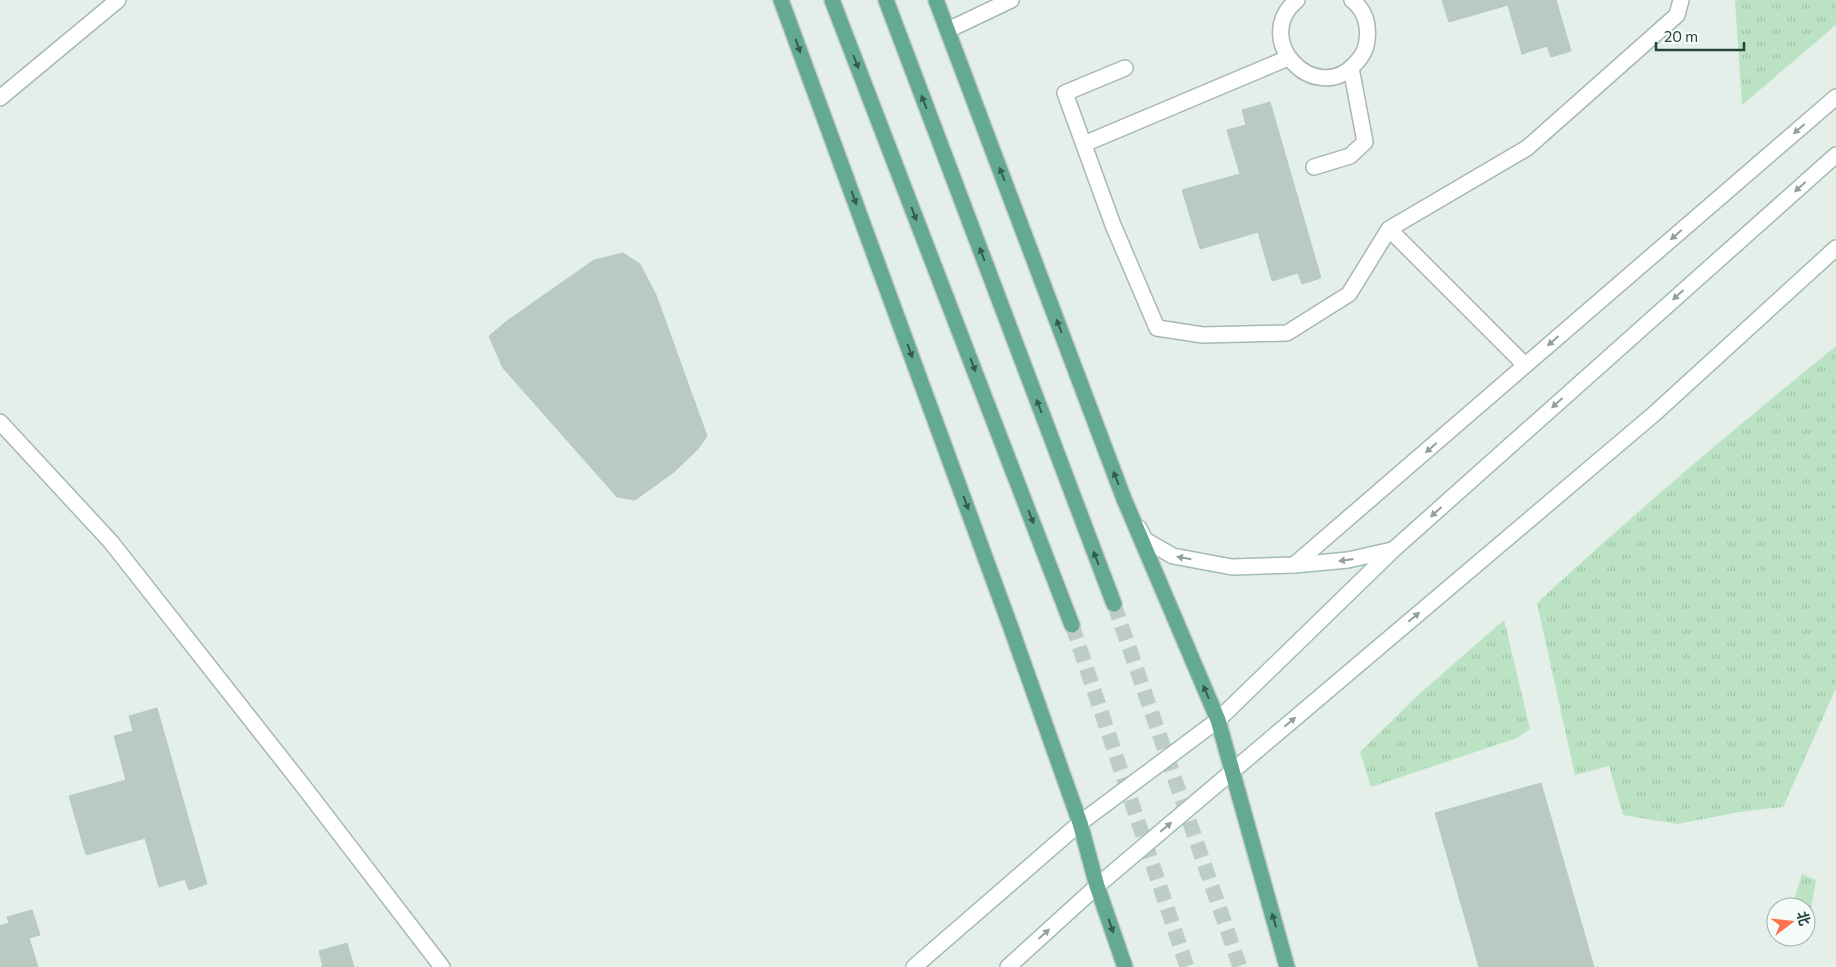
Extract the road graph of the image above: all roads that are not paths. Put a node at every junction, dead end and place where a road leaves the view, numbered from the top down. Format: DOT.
graph roads {
  1 [pos="118,0"];
  2 [pos="781,0"];
  3 [pos="832,0"];
  4 [pos="886,0"];
  5 [pos="936,0"];
  6 [pos="1011,0"];
  7 [pos="1297,0"];
  8 [pos="1352,0"];
  9 [pos="1681,0"];
  10 [pos="948,30"];
  11 [pos="1288,58"];
  12 [pos="1125,68"];
  13 [pos="1351,68"];
  14 [pos="1836,97"];
  15 [pos="0,98"];
  16 [pos="1084,144"];
  17 [pos="1836,155"];
  18 [pos="1314,167"];
  19 [pos="1388,228"];
  20 [pos="1836,248"];
  21 [pos="1526,365"];
  22 [pos="0,422"];
  23 [pos="1124,499"];
  24 [pos="1393,550"];
  25 [pos="1294,565"];
  26 [pos="1114,604"];
  27 [pos="1072,625"];
  28 [pos="1218,720"];
  29 [pos="1232,772"];
  30 [pos="1080,823"];
  31 [pos="1097,886"];
  32 [pos="442,967"];
  33 [pos="914,967"];
  34 [pos="1008,967"];
  35 [pos="1125,967"];
  36 [pos="1287,967"];
  1 -- 15 [label="main road"];
  2 -- 30 [label="main road, one-way"];
  3 -- 27 [label="main road, one-way"];
  26 -- 4 [label="main road, one-way"];
  5 -- 10 [label="main road"];
  6 -- 10 [label="main road"];
  7 -- 11 [label="main road"];
  8 -- 13 [label="main road"];
  9 -- 19 [label="main road"];
  23 -- 10 [label="main road, one-way"];
  11 -- 13 [label="main road"];
  11 -- 16 [label="main road"];
  12 -- 16 [label="main road"];
  13 -- 18 [label="main road"];
  14 -- 21 [label="main road, one-way"];
  16 -- 19 [label="main road"];
  17 -- 24 [label="main road, one-way"];
  19 -- 21 [label="main road"];
  29 -- 20 [label="main road, one-way"];
  21 -- 25 [label="main road, one-way"];
  22 -- 32 [label="main road"];
  25 -- 23 [label="main road, one-way"];
  28 -- 23 [label="main road, one-way"];
  24 -- 25 [label="main road, one-way"];
  24 -- 28 [label="main road"];
  28 -- 29 [label="main road"];
  28 -- 30 [label="main road"];
  31 -- 29 [label="main road, one-way"];
  36 -- 29 [label="main road, one-way"];
  30 -- 31 [label="main road"];
  30 -- 33 [label="main road"];
  34 -- 31 [label="main road, one-way"];
  31 -- 35 [label="main road, one-way"];
}
